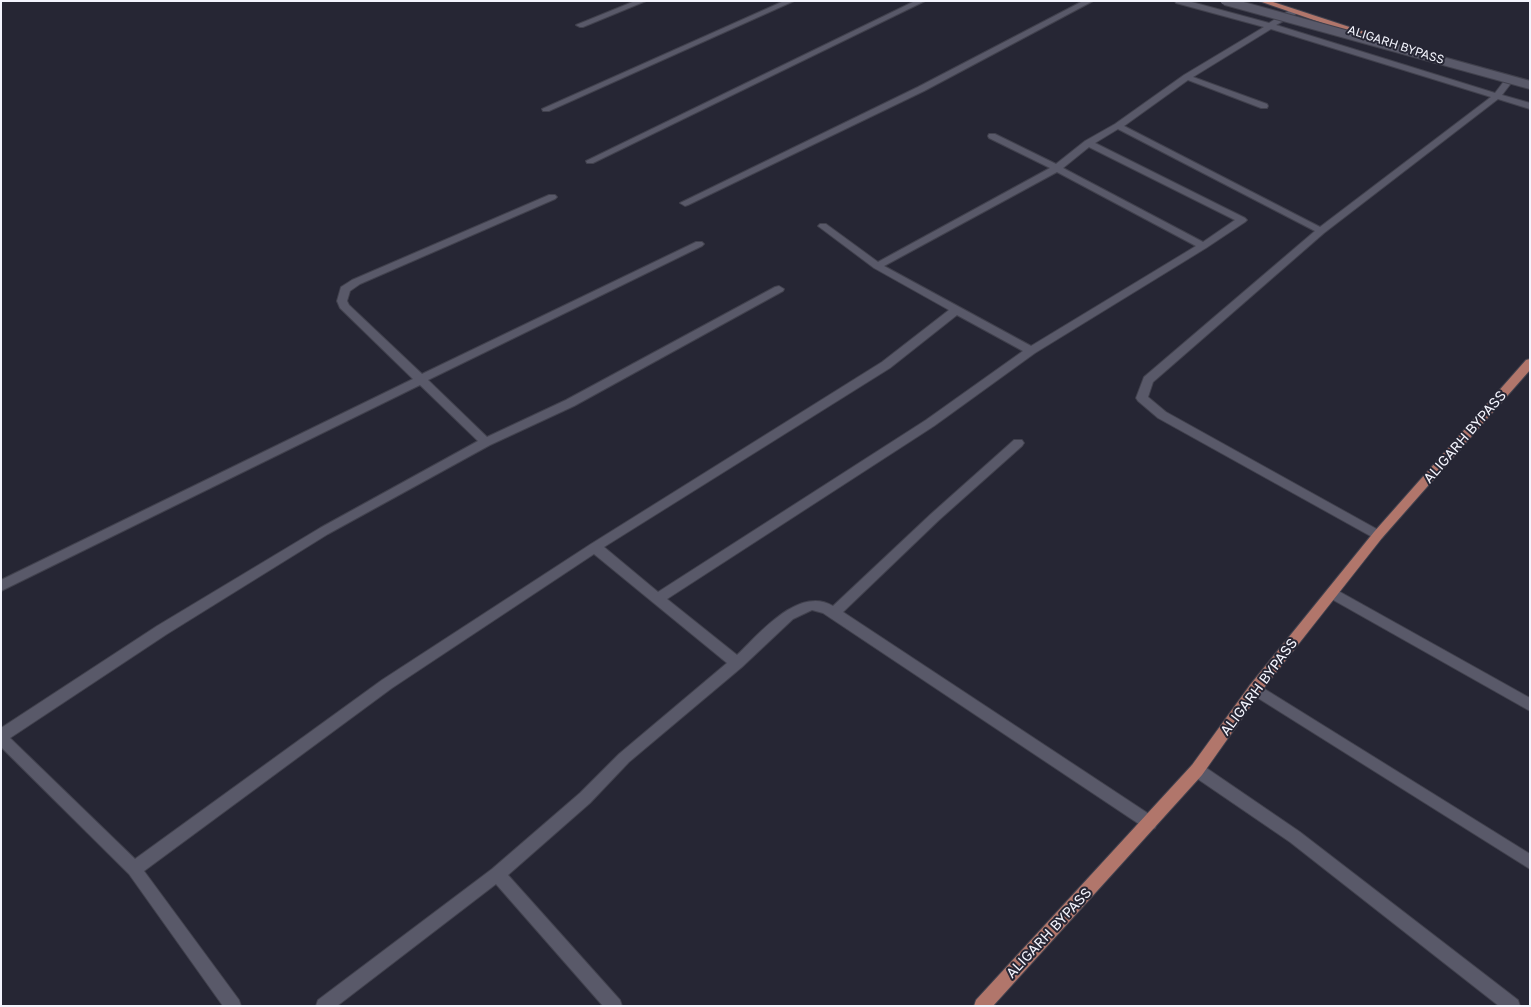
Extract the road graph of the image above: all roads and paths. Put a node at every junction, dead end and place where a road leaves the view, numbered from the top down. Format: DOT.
graph roads {
  1 [pos="642,1"];
  2 [pos="790,1"];
  3 [pos="921,1"];
  4 [pos="1089,1"];
  5 [pos="1180,1"];
  6 [pos="1225,1"];
  7 [pos="1263,1"];
  8 [pos="1293,12"];
  9 [pos="580,25"];
  10 [pos="1270,26"];
  11 [pos="1187,77"];
  12 [pos="1508,82"];
  13 [pos="1530,85"];
  14 [pos="1530,89"];
  15 [pos="1497,96"];
  16 [pos="1264,106"];
  17 [pos="1530,106"];
  18 [pos="546,109"];
  19 [pos="1118,126"];
  20 [pos="992,136"];
  21 [pos="1088,143"];
  22 [pos="590,161"];
  23 [pos="1057,168"];
  24 [pos="552,197"];
  25 [pos="685,202"];
  26 [pos="823,226"];
  27 [pos="1321,231"];
  28 [pos="699,244"];
  29 [pos="1203,246"];
  30 [pos="877,266"];
  31 [pos="779,289"];
  32 [pos="955,311"];
  33 [pos="1031,351"];
  34 [pos="1530,363"];
  35 [pos="421,380"];
  36 [pos="486,442"];
  37 [pos="1018,443"];
  38 [pos="1378,535"];
  39 [pos="596,546"];
  40 [pos="1,586"];
  41 [pos="1333,593"];
  42 [pos="657,599"];
  43 [pos="834,613"];
  44 [pos="737,662"];
  45 [pos="1255,689"];
  46 [pos="1530,705"];
  47 [pos="1,737"];
  48 [pos="1197,770"];
  49 [pos="1150,823"];
  50 [pos="1530,862"];
  51 [pos="134,870"];
  52 [pos="497,874"];
  53 [pos="233,1006"];
  54 [pos="324,1006"];
  55 [pos="614,1006"];
  56 [pos="982,1006"];
  57 [pos="1512,1006"];
  1 -- 9 [label="street"];
  2 -- 18 [label="street"];
  3 -- 22 [label="street"];
  4 -- 25 [label="street"];
  5 -- 10 [label="street"];
  6 -- 13 [label="street, bridge"];
  7 -- 8 [label="main road, ALIGARH BYPASS"];
  8 -- 10 [label="street"];
  8 -- 12 [label="main road, ALIGARH BYPASS"];
  10 -- 11 [label="street"];
  10 -- 15 [label="street"];
  11 -- 16 [label="street"];
  11 -- 19 [label="street"];
  12 -- 14 [label="main road, ALIGARH BYPASS"];
  12 -- 15 [label="street"];
  15 -- 17 [label="street"];
  15 -- 27 [label="street"];
  19 -- 21 [label="street"];
  19 -- 27 [label="street"];
  20 -- 23 [label="street"];
  21 -- 23 [label="street"];
  21 -- 29 [label="street"];
  23 -- 29 [label="street"];
  23 -- 30 [label="street"];
  24 -- 35 [label="street"];
  26 -- 30 [label="street"];
  27 -- 38 [label="street"];
  28 -- 35 [label="street"];
  29 -- 33 [label="street"];
  30 -- 32 [label="street"];
  31 -- 36 [label="street"];
  32 -- 33 [label="street"];
  32 -- 39 [label="street"];
  33 -- 42 [label="street"];
  34 -- 38 [label="main road, ALIGARH BYPASS"];
  35 -- 36 [label="street"];
  35 -- 40 [label="street"];
  36 -- 47 [label="street"];
  37 -- 43 [label="street"];
  38 -- 41 [label="main road, ALIGARH BYPASS"];
  39 -- 42 [label="street"];
  39 -- 51 [label="street"];
  41 -- 45 [label="main road, ALIGARH BYPASS"];
  41 -- 46 [label="street"];
  42 -- 44 [label="street"];
  43 -- 44 [label="street"];
  43 -- 49 [label="street"];
  44 -- 52 [label="street"];
  45 -- 48 [label="main road, ALIGARH BYPASS"];
  45 -- 50 [label="street"];
  47 -- 51 [label="street"];
  48 -- 49 [label="main road, ALIGARH BYPASS"];
  48 -- 57 [label="street"];
  49 -- 56 [label="main road, ALIGARH BYPASS"];
  51 -- 53 [label="street"];
  52 -- 54 [label="street"];
  52 -- 55 [label="street"];
}
